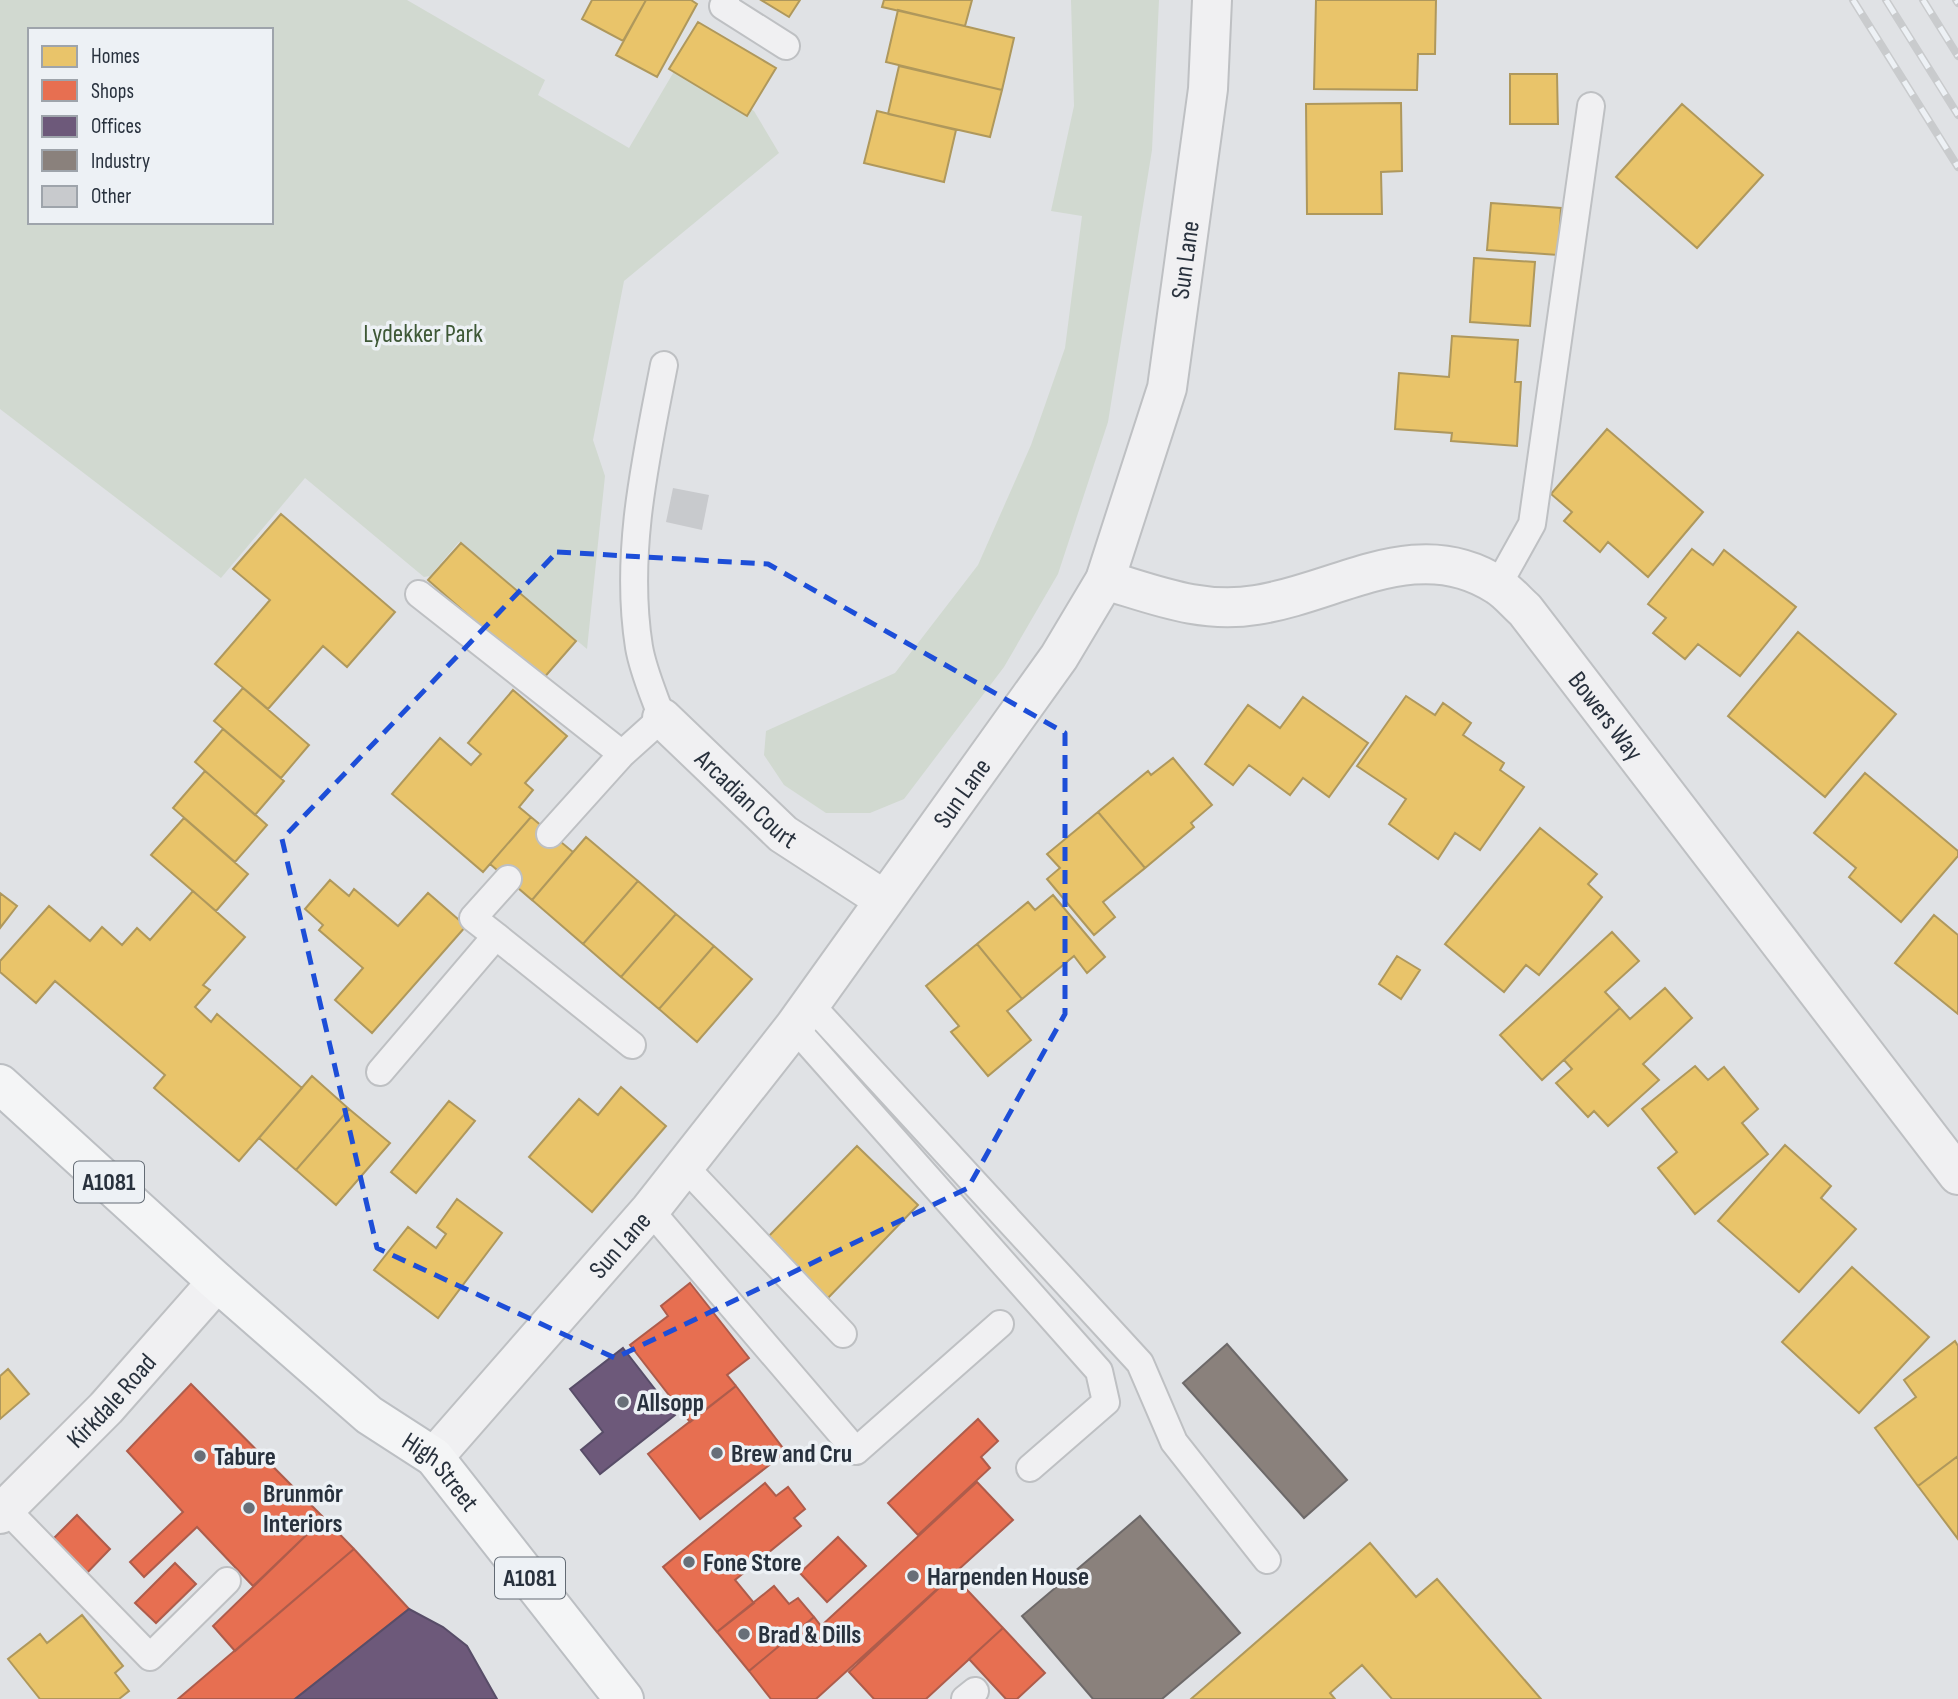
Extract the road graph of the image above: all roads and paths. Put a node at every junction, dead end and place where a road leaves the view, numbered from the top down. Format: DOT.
graph roads {
  1 [pos="726,0"];
  2 [pos="1212,0"];
  3 [pos="786,46"];
  4 [pos="1591,106"];
  5 [pos="664,365"];
  6 [pos="1105,580"];
  7 [pos="1498,585"];
  8 [pos="419,594"];
  9 [pos="662,718"];
  10 [pos="622,754"];
  11 [pos="550,834"];
  12 [pos="508,879"];
  13 [pos="883,899"];
  14 [pos="496,936"];
  15 [pos="802,1015"];
  16 [pos="632,1045"];
  17 [pos="380,1072"];
  18 [pos="0,1084"];
  19 [pos="685,1167"];
  20 [pos="1958,1175"];
  21 [pos="650,1210"];
  22 [pos="217,1282"];
  23 [pos="1000,1324"];
  24 [pos="843,1334"];
  25 [pos="434,1457"];
  26 [pos="1030,1468"];
  27 [pos="3,1512"];
  28 [pos="1267,1560"];
  29 [pos="228,1581"];
  30 [pos="624,1699"];
  1 -- 3 [label="lane"];
  2 -- 6 [label="street, Sun Lane"];
  4 -- 7 [label="lane"];
  5 -- 9 [label="lane"];
  6 -- 7 [label="street, Bowers Way"];
  6 -- 13 [label="street, Sun Lane"];
  7 -- 20 [label="street, Bowers Way"];
  8 -- 10 [label="lane"];
  9 -- 10 [label="lane"];
  9 -- 13 [label="street, Arcadian Court"];
  10 -- 11 [label="lane"];
  12 -- 14 [label="lane"];
  13 -- 15 [label="street, Sun Lane"];
  14 -- 16 [label="lane"];
  14 -- 17 [label="lane"];
  15 -- 19 [label="street, Sun Lane"];
  15 -- 26 [label="lane"];
  15 -- 28 [label="lane"];
  18 -- 22 [label="main road, A1081"];
  19 -- 21 [label="street, Sun Lane"];
  19 -- 24 [label="lane"];
  21 -- 23 [label="lane"];
  21 -- 25 [label="street, Sun Lane"];
  22 -- 25 [label="main road, High Street / A1081"];
  22 -- 27 [label="street, Kirkdale Road"];
  25 -- 30 [label="main road, High Street / A1081"];
  27 -- 29 [label="lane"];
}
